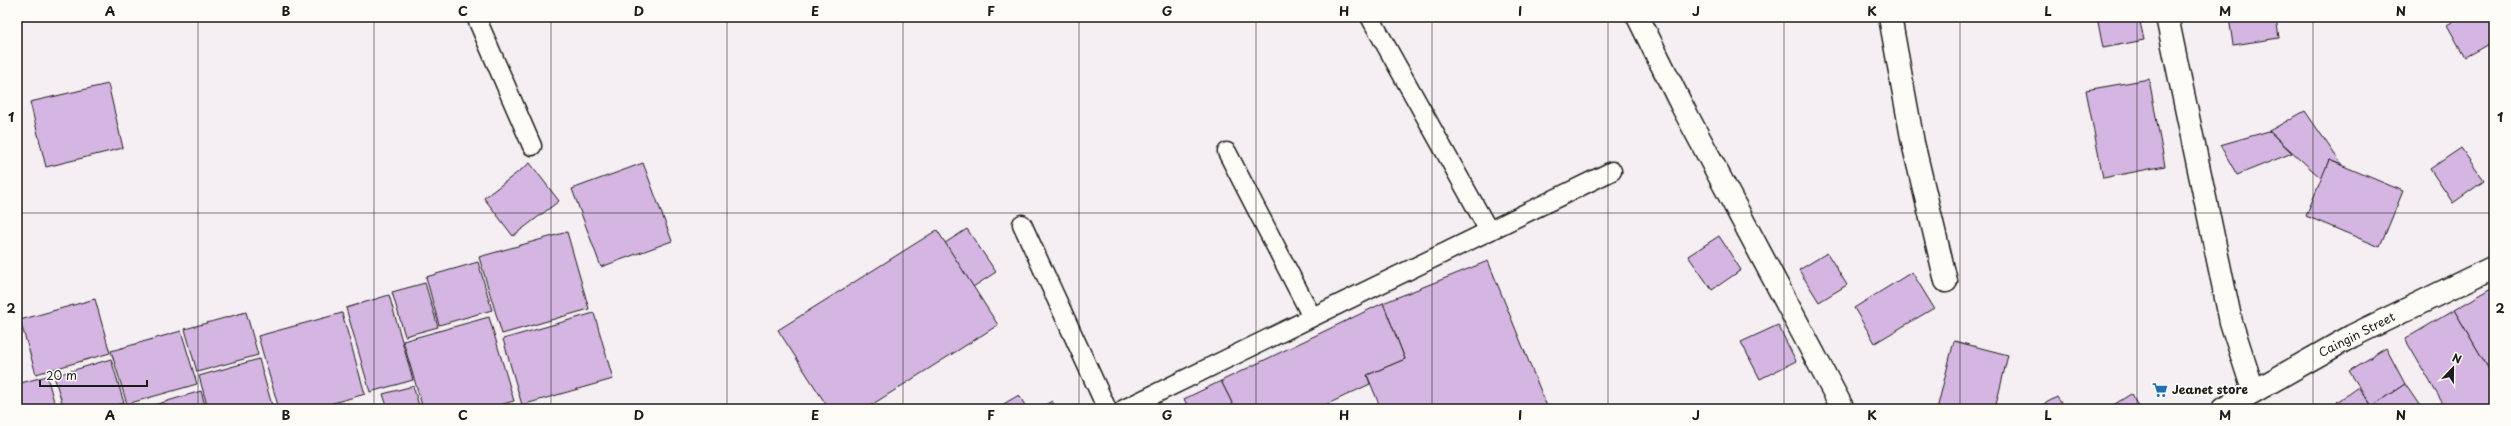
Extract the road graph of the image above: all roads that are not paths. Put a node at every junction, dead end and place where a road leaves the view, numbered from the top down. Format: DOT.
graph roads {
  1 [pos="476,17"];
  2 [pos="1370,17"];
  3 [pos="1638,17"];
  4 [pos="1890,17"];
  5 [pos="2167,17"];
  6 [pos="532,146"];
  7 [pos="1227,152"];
  8 [pos="1612,170"];
  9 [pos="1022,224"];
  10 [pos="1489,231"];
  11 [pos="2494,267"];
  12 [pos="1946,281"];
  13 [pos="1312,317"];
  14 [pos="2254,390"];
  15 [pos="1107,409"];
  16 [pos="1124,409"];
  17 [pos="1843,409"];
  18 [pos="2223,409"];
  1 -- 6 [label="lane"];
  2 -- 10 [label="lane"];
  3 -- 17 [label="street"];
  4 -- 12 [label="street"];
  5 -- 14 [label="street"];
  7 -- 13 [label="lane"];
  8 -- 10 [label="lane"];
  9 -- 15 [label="lane"];
  10 -- 13 [label="lane"];
  11 -- 14 [label="street, Caingin Street"];
  13 -- 16 [label="lane"];
  14 -- 18 [label="street, Caingin Street"];
}
